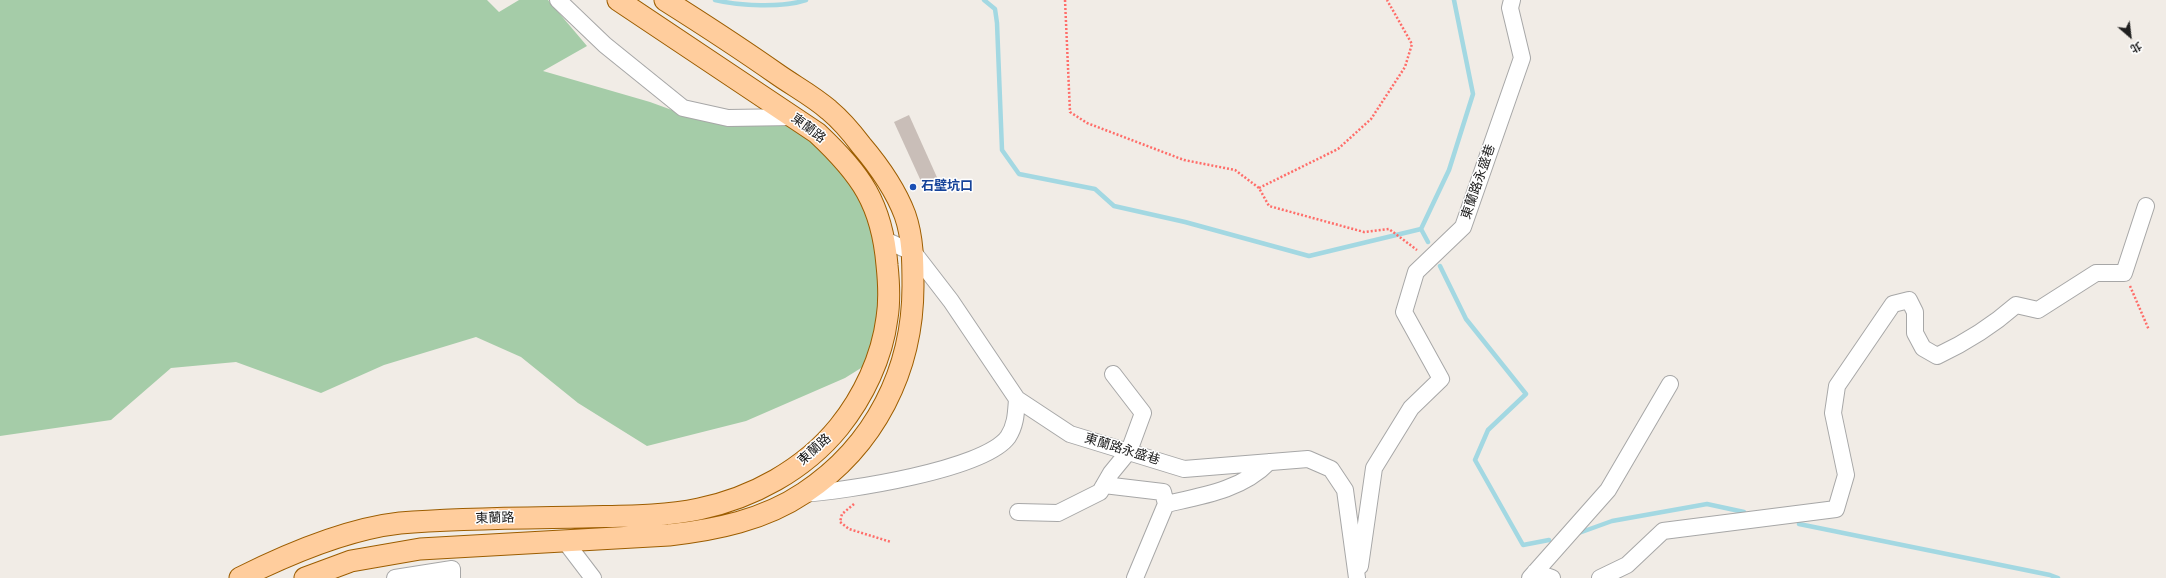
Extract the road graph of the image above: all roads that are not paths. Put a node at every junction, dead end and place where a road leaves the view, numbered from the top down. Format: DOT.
graph roads {
  1 [pos="558,0"];
  2 [pos="618,0"];
  3 [pos="665,0"];
  4 [pos="1512,0"];
  5 [pos="793,117"];
  6 [pos="2146,206"];
  7 [pos="885,240"];
  8 [pos="914,253"];
  9 [pos="1113,374"];
  10 [pos="1670,384"];
  11 [pos="1017,399"];
  12 [pos="1130,451"];
  13 [pos="1269,462"];
  14 [pos="1104,485"];
  15 [pos="802,494"];
  16 [pos="1166,504"];
  17 [pos="1018,512"];
  18 [pos="564,540"];
  19 [pos="1533,575"];
  20 [pos="240,578"];
  21 [pos="305,578"];
  22 [pos="395,578"];
  23 [pos="452,578"];
  24 [pos="593,578"];
  25 [pos="1135,578"];
  26 [pos="1358,578"];
  27 [pos="1552,578"];
  28 [pos="1600,578"];
  1 -- 5 [label="lane"];
  2 -- 5 [label="main road, 東蘭路"];
  3 -- 8 [label="main road, 東蘭路"];
  4 -- 26 [label="lane, 東蘭路永盛巷"];
  5 -- 7 [label="main road, 東蘭路"];
  6 -- 28 [label="lane"];
  7 -- 8 [label="lane, 東蘭路永盛巷"];
  7 -- 20 [label="main road, 東蘭路"];
  8 -- 11 [label="lane, 東蘭路永盛巷"];
  8 -- 15 [label="main road, 東蘭路"];
  9 -- 12 [label="lane"];
  10 -- 19 [label="lane"];
  11 -- 12 [label="lane, 東蘭路永盛巷"];
  11 -- 15 [label="lane, 東蘭路"];
  12 -- 13 [label="lane, 東蘭路永盛巷"];
  12 -- 14 [label="lane"];
  13 -- 16 [label="lane"];
  13 -- 26 [label="lane, 東蘭路永盛巷"];
  14 -- 16 [label="lane"];
  14 -- 17 [label="lane"];
  15 -- 18 [label="main road, 東蘭路"];
  16 -- 25 [label="lane"];
  18 -- 21 [label="main road, 東蘭路"];
  18 -- 24 [label="lane"];
  19 -- 27 [label="lane"];
  22 -- 23 [label="lane"];
}
